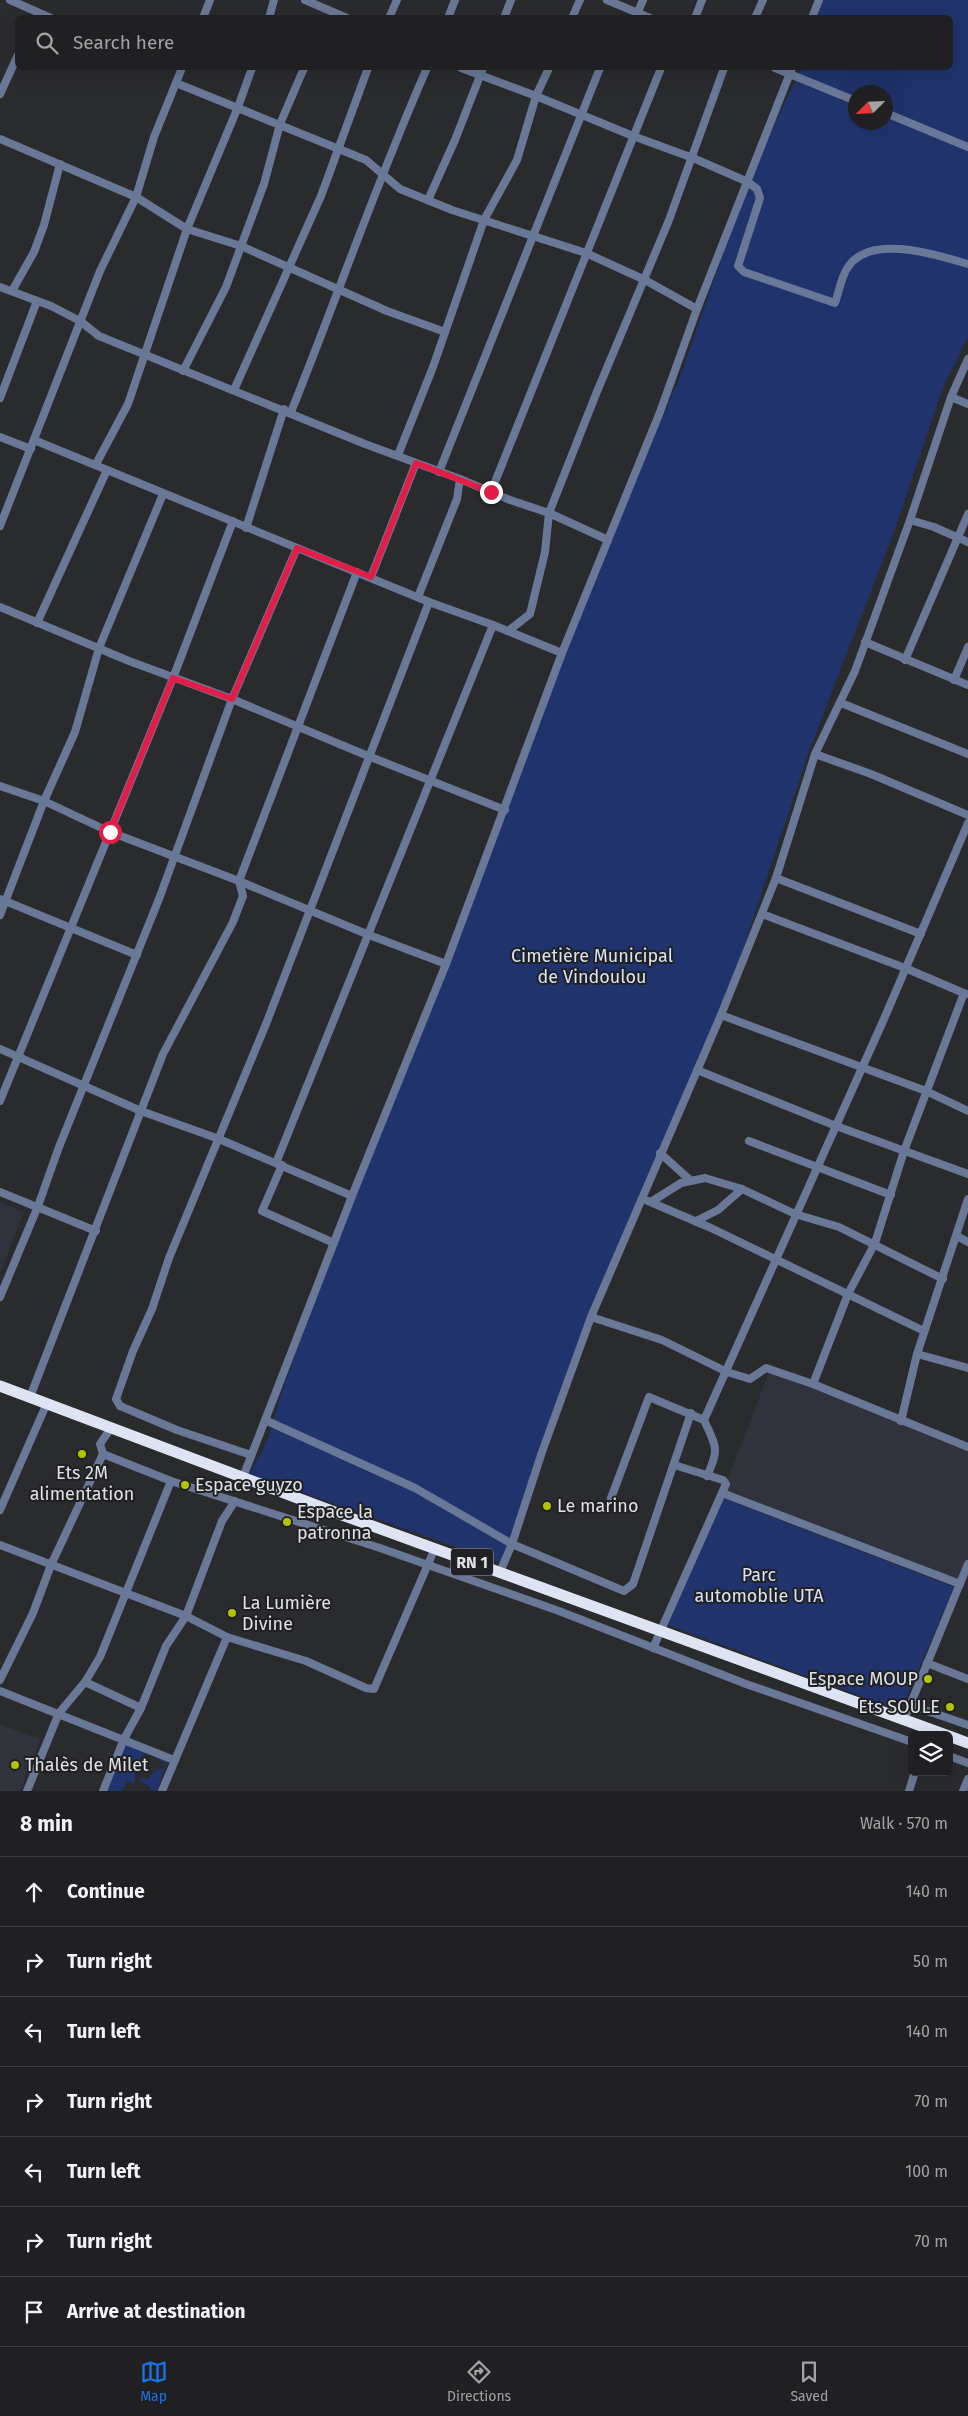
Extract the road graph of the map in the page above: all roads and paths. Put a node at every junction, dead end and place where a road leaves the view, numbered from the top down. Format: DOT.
graph roads {
  1 [pos="10,0"];
  2 [pos="210,0"];
  3 [pos="274,0"];
  4 [pos="305,0"];
  5 [pos="397,0"];
  6 [pos="455,0"];
  7 [pos="511,0"];
  8 [pos="580,0"];
  9 [pos="607,0"];
  10 [pos="643,0"];
  11 [pos="702,0"];
  12 [pos="762,0"];
  13 [pos="819,0"];
  14 [pos="327,8"];
  15 [pos="628,8"];
  16 [pos="638,12"];
  17 [pos="36,14"];
  18 [pos="204,15"];
  19 [pos="270,15"];
  20 [pos="325,15"];
  21 [pos="341,15"];
  22 [pos="390,15"];
  23 [pos="449,15"];
  24 [pos="505,15"];
  25 [pos="573,15"];
  26 [pos="625,15"];
  27 [pos="644,15"];
  28 [pos="696,15"];
  29 [pos="756,15"];
  30 [pos="813,15"];
  31 [pos="15,62"];
  32 [pos="181,70"];
  33 [pos="251,70"];
  34 [pos="303,70"];
  35 [pos="367,70"];
  36 [pos="426,70"];
  37 [pos="548,70"];
  38 [pos="599,70"];
  39 [pos="660,70"];
  40 [pos="723,70"];
  41 [pos="481,71"];
  42 [pos="791,71"];
  43 [pos="176,83"];
  44 [pos="0,94"];
  45 [pos="536,96"];
  46 [pos="848,97"];
  47 [pos="238,107"];
  48 [pos="583,116"];
  49 [pos="893,116"];
  50 [pos="280,124"];
  51 [pos="633,136"];
  52 [pos="0,139"];
  53 [pos="968,146"];
  54 [pos="337,149"];
  55 [pos="693,158"];
  56 [pos="60,164"];
  57 [pos="382,172"];
  58 [pos="748,182"];
  59 [pos="136,197"];
  60 [pos="428,200"];
  61 [pos="484,220"];
  62 [pos="187,229"];
  63 [pos="533,236"];
  64 [pos="241,246"];
  65 [pos="586,253"];
  66 [pos="968,264"];
  67 [pos="289,266"];
  68 [pos="645,280"];
  69 [pos="0,287"];
  70 [pos="341,288"];
  71 [pos="12,291"];
  72 [pos="37,300"];
  73 [pos="698,309"];
  74 [pos="80,321"];
  75 [pos="445,332"];
  76 [pos="144,355"];
  77 [pos="968,359"];
  78 [pos="183,370"];
  79 [pos="234,390"];
  80 [pos="951,396"];
  81 [pos="0,398"];
  82 [pos="968,404"];
  83 [pos="288,411"];
  84 [pos="0,437"];
  85 [pos="34,440"];
  86 [pos="30,449"];
  87 [pos="398,455"];
  88 [pos="416,463"];
  89 [pos="96,464"];
  90 [pos="108,470"];
  91 [pos="439,472"];
  92 [pos="460,479"];
  93 [pos="491,492"];
  94 [pos="163,494"];
  95 [pos="549,513"];
  96 [pos="968,514"];
  97 [pos="910,520"];
  98 [pos="233,522"];
  99 [pos="0,526"];
  100 [pos="246,528"];
  101 [pos="957,537"];
  102 [pos="608,540"];
  103 [pos="968,542"];
  104 [pos="297,548"];
  105 [pos="356,572"];
  106 [pos="371,577"];
  107 [pos="418,597"];
  108 [pos="429,602"];
  109 [pos="0,606"];
  110 [pos="37,623"];
  111 [pos="493,624"];
  112 [pos="508,631"];
  113 [pos="865,642"];
  114 [pos="968,647"];
  115 [pos="99,648"];
  116 [pos="562,653"];
  117 [pos="905,660"];
  118 [pos="173,678"];
  119 [pos="954,680"];
  120 [pos="968,685"];
  121 [pos="232,699"];
  122 [pos="841,703"];
  123 [pos="298,726"];
  124 [pos="815,754"];
  125 [pos="968,754"];
  126 [pos="368,756"];
  127 [pos="429,780"];
  128 [pos="0,786"];
  129 [pos="44,801"];
  130 [pos="505,810"];
  131 [pos="968,815"];
  132 [pos="968,823"];
  133 [pos="110,832"];
  134 [pos="174,856"];
  135 [pos="776,878"];
  136 [pos="239,881"];
  137 [pos="2,900"];
  138 [pos="309,910"];
  139 [pos="762,914"];
  140 [pos="0,915"];
  141 [pos="73,927"];
  142 [pos="921,934"];
  143 [pos="369,935"];
  144 [pos="137,955"];
  145 [pos="446,964"];
  146 [pos="905,968"];
  147 [pos="966,994"];
  148 [pos="721,1015"];
  149 [pos="0,1049"];
  150 [pos="18,1056"];
  151 [pos="861,1068"];
  152 [pos="697,1070"];
  153 [pos="83,1086"];
  154 [pos="926,1091"];
  155 [pos="0,1101"];
  156 [pos="141,1111"];
  157 [pos="968,1111"];
  158 [pos="836,1126"];
  159 [pos="219,1139"];
  160 [pos="748,1141"];
  161 [pos="904,1151"];
  162 [pos="660,1153"];
  163 [pos="279,1164"];
  164 [pos="816,1168"];
  165 [pos="968,1174"];
  166 [pos="690,1180"];
  167 [pos="742,1189"];
  168 [pos="0,1192"];
  169 [pos="891,1195"];
  170 [pos="352,1196"];
  171 [pos="640,1198"];
  172 [pos="968,1199"];
  173 [pos="651,1202"];
  174 [pos="38,1206"];
  175 [pos="795,1214"];
  176 [pos="696,1221"];
  177 [pos="96,1231"];
  178 [pos="957,1236"];
  179 [pos="968,1242"];
  180 [pos="334,1243"];
  181 [pos="875,1243"];
  182 [pos="776,1260"];
  183 [pos="943,1279"];
  184 [pos="848,1294"];
  185 [pos="0,1297"];
  186 [pos="591,1317"];
  187 [pos="924,1331"];
  188 [pos="917,1354"];
  189 [pos="968,1368"];
  190 [pos="727,1372"];
  191 [pos="812,1384"];
  192 [pos="0,1386"];
  193 [pos="30,1397"];
  194 [pos="47,1403"];
  195 [pos="690,1413"];
  196 [pos="265,1420"];
  197 [pos="704,1420"];
  198 [pos="902,1420"];
  199 [pos="111,1428"];
  200 [pos="968,1447"];
  201 [pos="103,1454"];
  202 [pos="251,1455"];
  203 [pos="674,1465"];
  204 [pos="707,1476"];
  205 [pos="243,1477"];
  206 [pos="171,1481"];
  207 [pos="722,1492"];
  208 [pos="611,1498"];
  209 [pos="235,1501"];
  210 [pos="0,1510"];
  211 [pos="512,1544"];
  212 [pos="0,1545"];
  213 [pos="435,1548"];
  214 [pos="968,1564"];
  215 [pos="51,1565"];
  216 [pos="428,1566"];
  217 [pos="500,1572"];
  218 [pos="960,1584"];
  219 [pos="126,1592"];
  220 [pos="186,1616"];
  221 [pos="661,1631"];
  222 [pos="227,1637"];
  223 [pos="653,1648"];
  224 [pos="927,1663"];
  225 [pos="968,1679"];
  226 [pos="0,1680"];
  227 [pos="85,1682"];
  228 [pos="0,1691"];
  229 [pos="910,1705"];
  230 [pos="141,1708"];
  231 [pos="59,1713"];
  232 [pos="904,1720"];
  233 [pos="968,1725"];
  234 [pos="927,1731"];
  235 [pos="953,1737"];
  236 [pos="124,1739"];
  237 [pos="908,1741"];
  238 [pos="968,1743"];
  239 [pos="953,1757"];
  240 [pos="174,1760"];
  241 [pos="968,1763"];
  242 [pos="914,1776"];
  243 [pos="968,1779"];
  244 [pos="27,1791"];
  245 [pos="103,1791"];
  246 [pos="162,1791"];
  247 [pos="909,1791"];
  248 [pos="963,1791"];
  1 -- 17 [label="street"];
  2 -- 18 [label="street"];
  3 -- 19 [label="street"];
  4 -- 14 [label="street"];
  5 -- 22 [label="street"];
  6 -- 23 [label="street"];
  7 -- 24 [label="street"];
  8 -- 25 [label="street"];
  9 -- 15 [label="street"];
  10 -- 16 [label="street"];
  11 -- 28 [label="street"];
  12 -- 29 [label="street"];
  13 -- 30 [label="street"];
  14 -- 20 [label="street"];
  14 -- 21 [label="street"];
  15 -- 16 [label="street"];
  15 -- 26 [label="street"];
  16 -- 27 [label="street"];
  31 -- 44 [label="street"];
  32 -- 43 [label="street"];
  33 -- 47 [label="street"];
  34 -- 50 [label="street"];
  35 -- 54 [label="street"];
  36 -- 57 [label="street"];
  37 -- 45 [label="street"];
  38 -- 48 [label="street"];
  39 -- 51 [label="street"];
  40 -- 55 [label="street"];
  41 -- 45 [label="street"];
  41 -- 60 [label="street"];
  42 -- 46 [label="street"];
  42 -- 58 [label="street"];
  43 -- 47 [label="street"];
  43 -- 59 [label="street"];
  45 -- 48 [label="street"];
  45 -- 61 [label="street"];
  47 -- 50 [label="street"];
  47 -- 62 [label="street"];
  48 -- 51 [label="street"];
  48 -- 63 [label="street"];
  49 -- 53 [label="street"];
  50 -- 54 [label="street"];
  50 -- 64 [label="street"];
  51 -- 55 [label="street"];
  51 -- 65 [label="street"];
  52 -- 56 [label="street"];
  54 -- 57 [label="street"];
  54 -- 67 [label="street"];
  55 -- 58 [label="street"];
  55 -- 68 [label="street"];
  56 -- 59 [label="street"];
  56 -- 71 [label="street"];
  57 -- 60 [label="street"];
  57 -- 70 [label="street"];
  58 -- 66 [label="street"];
  58 -- 73 [label="street"];
  59 -- 62 [label="street"];
  59 -- 74 [label="street"];
  60 -- 61 [label="street"];
  61 -- 63 [label="street"];
  61 -- 75 [label="street"];
  62 -- 64 [label="street"];
  62 -- 76 [label="street"];
  63 -- 65 [label="street"];
  63 -- 91 [label="street"];
  64 -- 67 [label="street"];
  64 -- 78 [label="street"];
  65 -- 68 [label="street"];
  65 -- 93 [label="street"];
  67 -- 70 [label="street"];
  67 -- 79 [label="street"];
  68 -- 73 [label="street"];
  68 -- 95 [label="street"];
  69 -- 71 [label="street"];
  70 -- 75 [label="street"];
  70 -- 83 [label="street"];
  71 -- 72 [label="street"];
  72 -- 74 [label="street"];
  72 -- 81 [label="street"];
  73 -- 102 [label="street"];
  74 -- 76 [label="street"];
  74 -- 85 [label="street"];
  75 -- 87 [label="street"];
  76 -- 78 [label="street"];
  76 -- 89 [label="street"];
  77 -- 80 [label="street"];
  78 -- 79 [label="street"];
  79 -- 83 [label="street"];
  80 -- 82 [label="street"];
  80 -- 97 [label="street"];
  83 -- 87 [label="street"];
  83 -- 100 [label="street"];
  84 -- 86 [label="street"];
  85 -- 86 [label="street"];
  85 -- 89 [label="street"];
  86 -- 99 [label="street"];
  87 -- 88 [label="street"];
  88 -- 91 [label="street"];
  88 -- 106 [label="street"];
  89 -- 90 [label="street"];
  90 -- 94 [label="street"];
  90 -- 110 [label="street"];
  91 -- 92 [label="street"];
  92 -- 93 [label="street"];
  92 -- 107 [label="street"];
  93 -- 95 [label="street"];
  94 -- 98 [label="street"];
  94 -- 115 [label="street"];
  95 -- 102 [label="street"];
  95 -- 112 [label="street"];
  96 -- 101 [label="street"];
  97 -- 101 [label="street"];
  97 -- 113 [label="street"];
  98 -- 100 [label="street"];
  98 -- 118 [label="street"];
  100 -- 104 [label="street"];
  101 -- 103 [label="street"];
  101 -- 117 [label="street"];
  102 -- 116 [label="street"];
  104 -- 105 [label="street"];
  104 -- 121 [label="street"];
  105 -- 106 [label="street"];
  105 -- 123 [label="street"];
  106 -- 107 [label="street"];
  107 -- 108 [label="street"];
  108 -- 111 [label="street"];
  108 -- 126 [label="street"];
  109 -- 110 [label="street"];
  110 -- 115 [label="street"];
  111 -- 112 [label="street"];
  111 -- 127 [label="street"];
  112 -- 116 [label="street"];
  113 -- 117 [label="street"];
  113 -- 122 [label="street"];
  114 -- 119 [label="street"];
  115 -- 118 [label="street"];
  115 -- 129 [label="street"];
  116 -- 130 [label="street"];
  117 -- 119 [label="street"];
  118 -- 121 [label="street"];
  118 -- 133 [label="street"];
  119 -- 120 [label="street"];
  121 -- 123 [label="street"];
  121 -- 134 [label="street"];
  122 -- 124 [label="street"];
  122 -- 125 [label="street"];
  123 -- 126 [label="street"];
  123 -- 136 [label="street"];
  124 -- 131 [label="street"];
  124 -- 135 [label="street"];
  126 -- 127 [label="street"];
  126 -- 138 [label="street"];
  127 -- 130 [label="street"];
  127 -- 143 [label="street"];
  128 -- 129 [label="street"];
  129 -- 133 [label="street"];
  129 -- 137 [label="street"];
  130 -- 145 [label="street"];
  132 -- 142 [label="street"];
  133 -- 134 [label="street"];
  133 -- 141 [label="street"];
  134 -- 136 [label="street"];
  134 -- 144 [label="street"];
  135 -- 139 [label="street"];
  135 -- 142 [label="street"];
  136 -- 138 [label="street"];
  136 -- 156 [label="street"];
  137 -- 140 [label="street"];
  137 -- 141 [label="street"];
  138 -- 143 [label="street"];
  138 -- 159 [label="street"];
  139 -- 146 [label="street"];
  139 -- 148 [label="street"];
  141 -- 144 [label="street"];
  141 -- 150 [label="street"];
  142 -- 146 [label="street"];
  143 -- 145 [label="street"];
  143 -- 163 [label="street"];
  144 -- 153 [label="street"];
  145 -- 170 [label="street"];
  146 -- 147 [label="street"];
  146 -- 151 [label="street"];
  147 -- 154 [label="street"];
  148 -- 151 [label="street"];
  148 -- 152 [label="street"];
  149 -- 150 [label="street"];
  150 -- 153 [label="street"];
  150 -- 155 [label="street"];
  151 -- 154 [label="street"];
  151 -- 158 [label="street"];
  152 -- 158 [label="street"];
  152 -- 162 [label="street"];
  153 -- 156 [label="street"];
  153 -- 174 [label="street"];
  154 -- 157 [label="street"];
  154 -- 161 [label="street"];
  156 -- 159 [label="street"];
  156 -- 177 [label="street"];
  158 -- 161 [label="street"];
  158 -- 164 [label="street"];
  159 -- 163 [label="street"];
  159 -- 202 [label="street"];
  160 -- 164 [label="street"];
  161 -- 165 [label="street"];
  161 -- 169 [label="street"];
  162 -- 166 [label="street"];
  162 -- 171 [label="street"];
  163 -- 170 [label="street"];
  163 -- 180 [label="street"];
  164 -- 169 [label="street"];
  164 -- 175 [label="street"];
  166 -- 167 [label="street"];
  166 -- 173 [label="street"];
  167 -- 175 [label="street"];
  167 -- 176 [label="street"];
  168 -- 174 [label="street"];
  169 -- 181 [label="street"];
  170 -- 180 [label="street"];
  171 -- 173 [label="street"];
  171 -- 186 [label="street"];
  172 -- 178 [label="street"];
  173 -- 176 [label="street"];
  174 -- 177 [label="street"];
  174 -- 185 [label="street"];
  175 -- 181 [label="street"];
  175 -- 182 [label="street"];
  176 -- 182 [label="street"];
  177 -- 193 [label="street"];
  178 -- 179 [label="street"];
  178 -- 183 [label="street"];
  180 -- 196 [label="street"];
  181 -- 183 [label="street"];
  181 -- 184 [label="street"];
  182 -- 184 [label="street"];
  182 -- 190 [label="street"];
  183 -- 187 [label="street"];
  184 -- 187 [label="street"];
  184 -- 191 [label="street"];
  186 -- 190 [label="street"];
  186 -- 211 [label="street"];
  187 -- 188 [label="street"];
  188 -- 189 [label="street"];
  188 -- 198 [label="street"];
  190 -- 191 [label="street"];
  190 -- 197 [label="street"];
  191 -- 198 [label="street"];
  192 -- 193 [label="highway, RN 1"];
  193 -- 194 [label="highway, RN 1"];
  194 -- 199 [label="highway, RN 1"];
  194 -- 210 [label="street"];
  195 -- 197 [label="street"];
  195 -- 203 [label="street"];
  195 -- 208 [label="street"];
  196 -- 202 [label="street"];
  196 -- 211 [label="street"];
  197 -- 204 [label="street"];
  198 -- 200 [label="street"];
  199 -- 201 [label="street"];
  199 -- 205 [label="highway, RN 1"];
  201 -- 206 [label="street"];
  201 -- 215 [label="street"];
  202 -- 205 [label="street"];
  203 -- 204 [label="street"];
  203 -- 211 [label="street"];
  204 -- 207 [label="street"];
  205 -- 213 [label="highway, RN 1"];
  206 -- 209 [label="street"];
  206 -- 219 [label="street"];
  207 -- 218 [label="street"];
  207 -- 221 [label="street"];
  209 -- 216 [label="street"];
  209 -- 220 [label="street"];
  211 -- 217 [label="street"];
  212 -- 215 [label="street"];
  213 -- 216 [label="street"];
  213 -- 217 [label="highway, RN 1"];
  214 -- 218 [label="street"];
  215 -- 219 [label="street"];
  215 -- 226 [label="street"];
  216 -- 222 [label="street"];
  216 -- 223 [label="street"];
  217 -- 221 [label="highway, RN 1"];
  218 -- 224 [label="street"];
  219 -- 220 [label="street"];
  219 -- 227 [label="street"];
  220 -- 222 [label="street"];
  220 -- 230 [label="street"];
  221 -- 223 [label="street"];
  221 -- 232 [label="highway, RN 1"];
  222 -- 240 [label="street"];
  223 -- 237 [label="street"];
  224 -- 225 [label="street"];
  224 -- 229 [label="street"];
  227 -- 230 [label="street"];
  227 -- 231 [label="street"];
  228 -- 231 [label="street"];
  229 -- 232 [label="street"];
  229 -- 233 [label="street"];
  230 -- 236 [label="street"];
  231 -- 236 [label="street"];
  231 -- 244 [label="street"];
  232 -- 234 [label="highway, RN 1"];
  235 -- 238 [label="highway, RN 1"];
  236 -- 240 [label="street"];
  236 -- 245 [label="street"];
  239 -- 241 [label="street"];
  240 -- 246 [label="street"];
  242 -- 247 [label="street"];
  243 -- 248 [label="street"];
}
